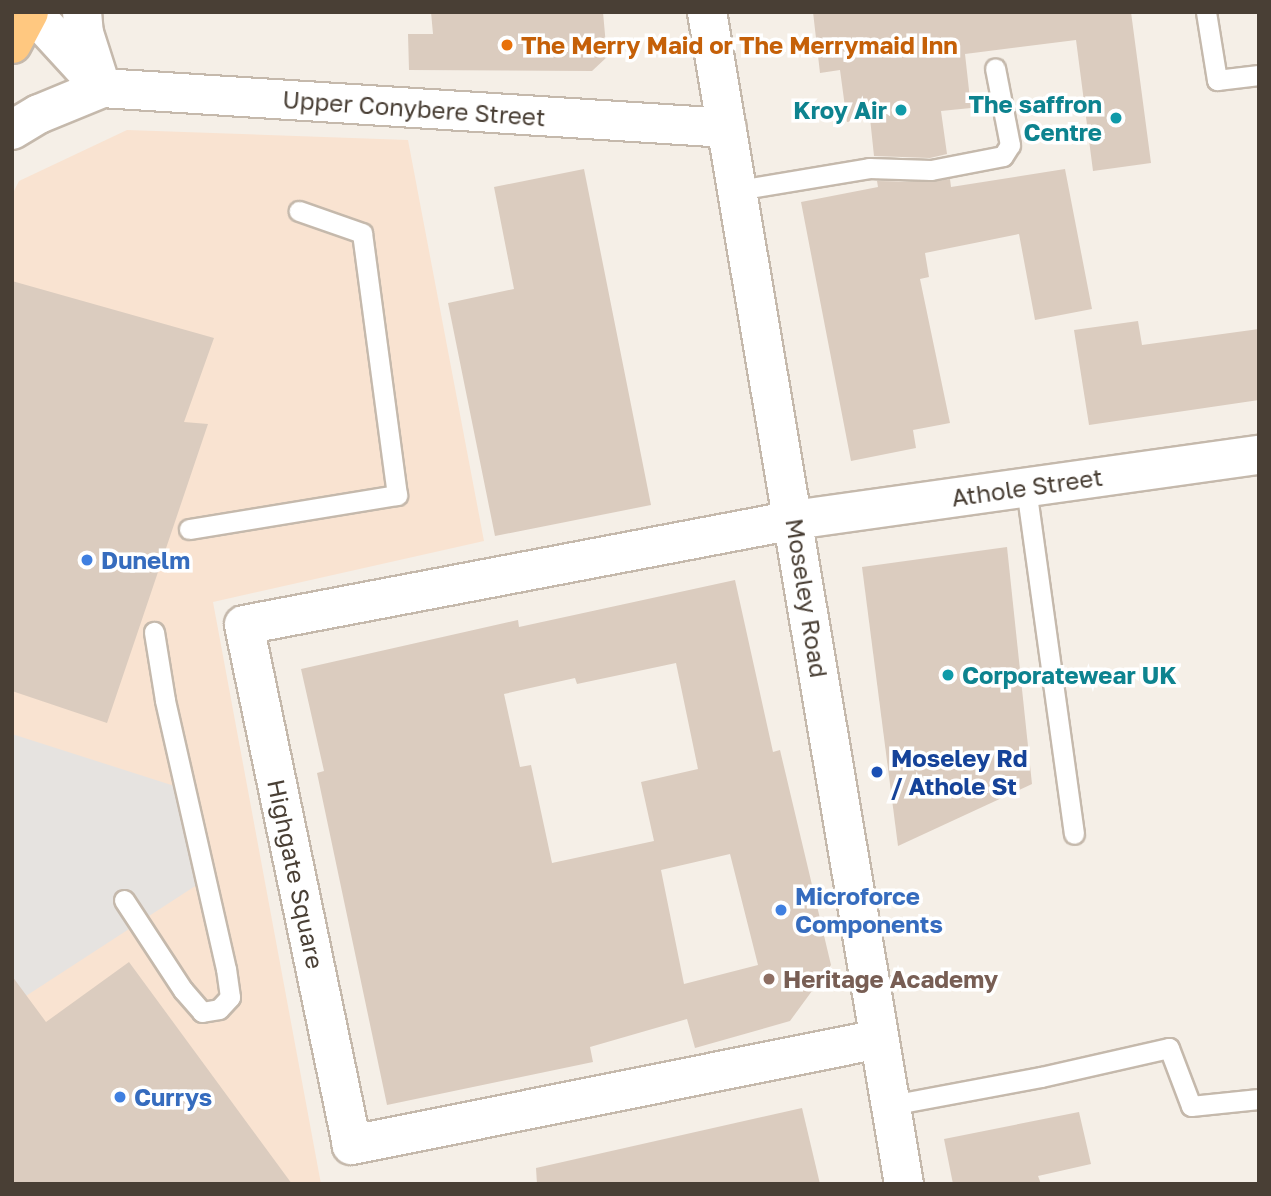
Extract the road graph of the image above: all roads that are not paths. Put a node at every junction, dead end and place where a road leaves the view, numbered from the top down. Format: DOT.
graph roads {
  1 [pos="30,12"];
  2 [pos="82,12"];
  3 [pos="707,12"];
  4 [pos="1206,12"];
  5 [pos="12,44"];
  6 [pos="995,68"];
  7 [pos="1259,75"];
  8 [pos="102,88"];
  9 [pos="727,128"];
  10 [pos="12,130"];
  11 [pos="738,190"];
  12 [pos="299,211"];
  13 [pos="1259,455"];
  14 [pos="1026,488"];
  15 [pos="794,520"];
  16 [pos="189,529"];
  17 [pos="154,632"];
  18 [pos="1074,834"];
  19 [pos="124,900"];
  20 [pos="879,1039"];
  21 [pos="1259,1099"];
  22 [pos="891,1105"];
  23 [pos="904,1184"];
  1 -- 5 [label="highway"];
  1 -- 8 [label="street"];
  2 -- 8 [label="street"];
  3 -- 9 [label="street, Moseley Road"];
  4 -- 7 [label="lane"];
  6 -- 11 [label="lane"];
  8 -- 9 [label="street, Upper Conybere Street"];
  8 -- 10 [label="street, Upper Conybere Street"];
  9 -- 11 [label="street, Moseley Road"];
  11 -- 15 [label="street, Moseley Road"];
  12 -- 16 [label="lane"];
  13 -- 14 [label="street, Athole Street"];
  14 -- 15 [label="street, Athole Street"];
  14 -- 18 [label="lane"];
  15 -- 20 [label="street, Moseley Road"];
  15 -- 20 [label="street, Highgate Square"];
  17 -- 19 [label="lane"];
  20 -- 22 [label="street, Moseley Road"];
  21 -- 22 [label="lane"];
  22 -- 23 [label="street, Moseley Road"];
}
